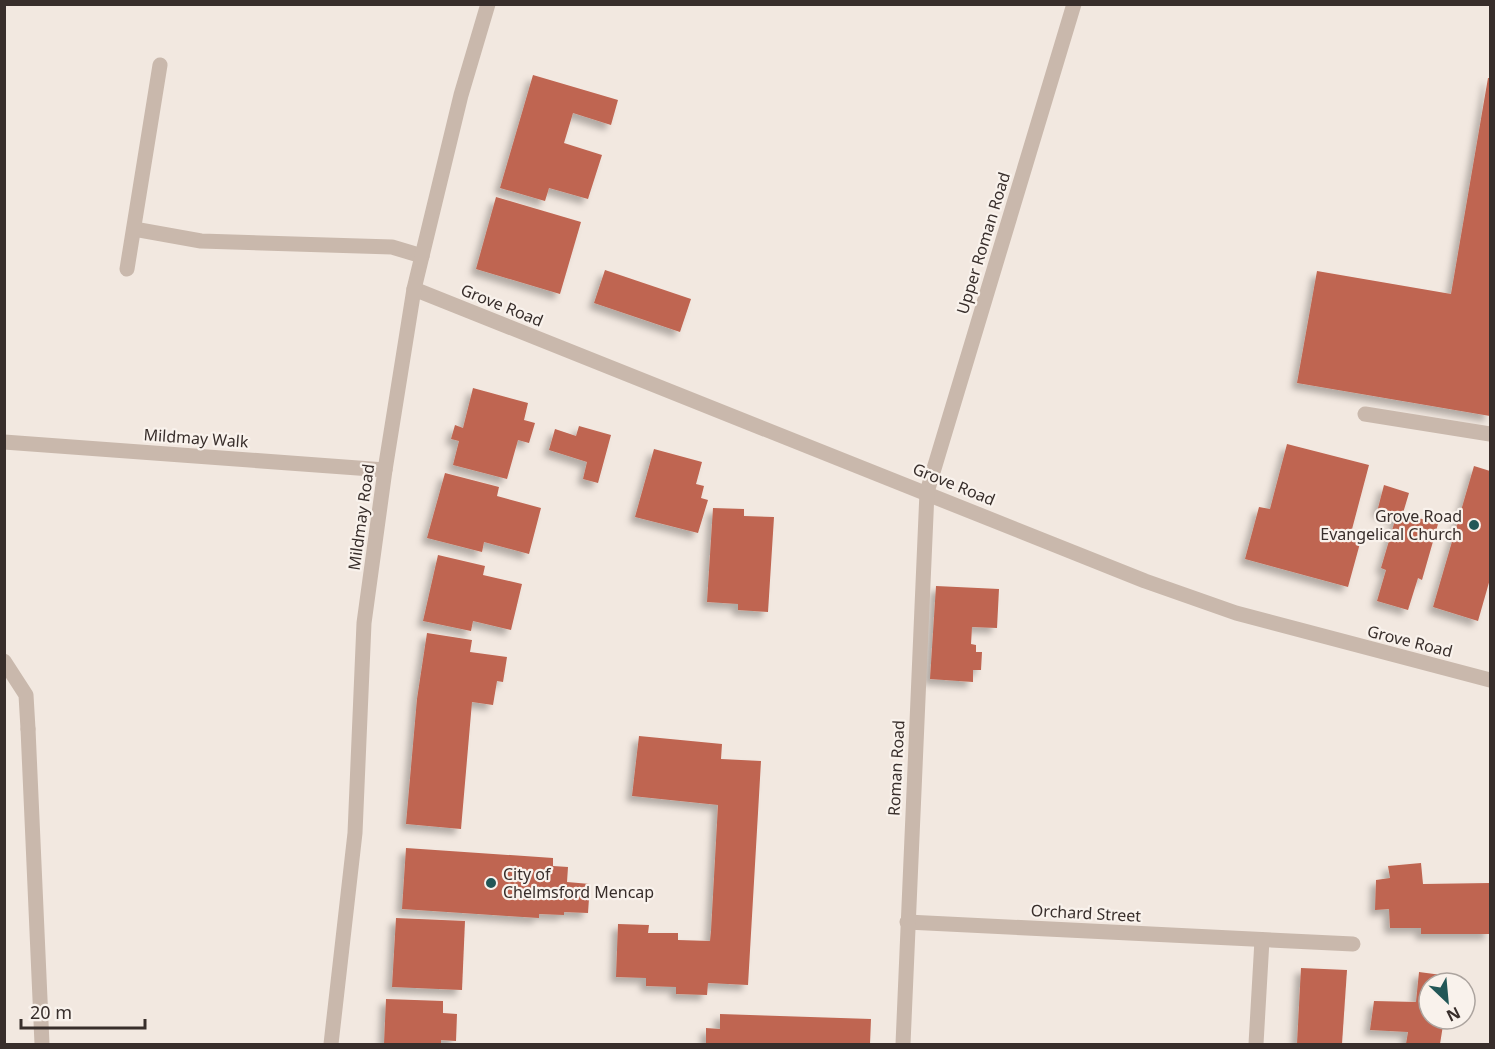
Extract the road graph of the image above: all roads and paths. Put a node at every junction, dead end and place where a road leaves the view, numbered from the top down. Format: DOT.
graph roads {
  1 [pos="488,4"];
  2 [pos="1074,4"];
  3 [pos="160,65"];
  4 [pos="134,229"];
  5 [pos="422,256"];
  6 [pos="127,269"];
  7 [pos="414,290"];
  8 [pos="1365,414"];
  9 [pos="1491,434"];
  10 [pos="4,442"];
  11 [pos="385,470"];
  12 [pos="927,492"];
  13 [pos="4,661"];
  14 [pos="1491,680"];
  15 [pos="908,922"];
  16 [pos="1263,940"];
  17 [pos="1353,944"];
  18 [pos="42,1044"];
  19 [pos="331,1044"];
  20 [pos="903,1044"];
  21 [pos="1256,1044"];
  1 -- 5 [label="street, Mildmay Road"];
  2 -- 12 [label="street, Upper Roman Road"];
  3 -- 4 [label="street"];
  4 -- 5 [label="street"];
  4 -- 6 [label="street"];
  5 -- 7 [label="street, Mildmay Road"];
  7 -- 11 [label="street, Mildmay Road"];
  7 -- 12 [label="street, Grove Road"];
  8 -- 9 [label="street"];
  10 -- 11 [label="street, Mildmay Walk"];
  11 -- 19 [label="street, Mildmay Road"];
  12 -- 14 [label="street, Grove Road"];
  12 -- 15 [label="street, Roman Road"];
  13 -- 18 [label="street"];
  15 -- 16 [label="street, Orchard Street"];
  15 -- 20 [label="street, Roman Road"];
  16 -- 17 [label="street, Orchard Street"];
  16 -- 21 [label="street"];
}
